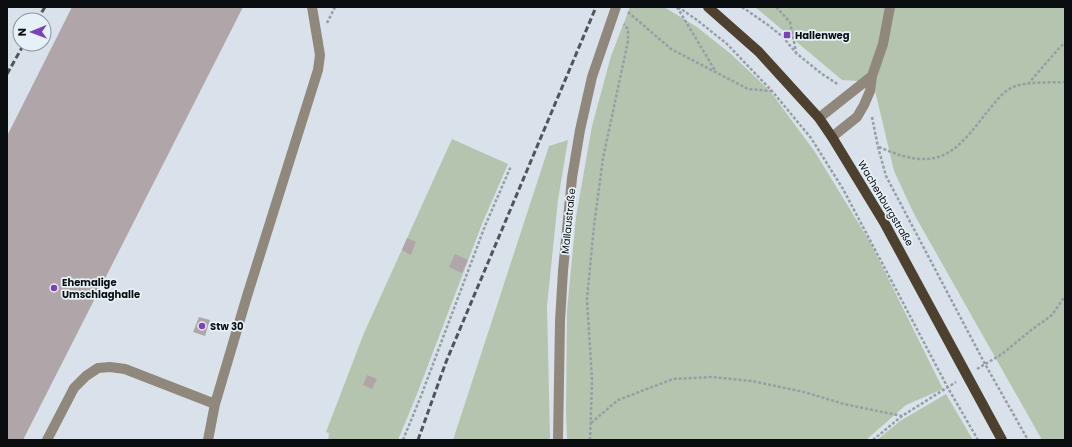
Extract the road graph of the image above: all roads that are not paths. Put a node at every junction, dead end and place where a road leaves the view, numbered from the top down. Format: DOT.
graph roads {
  1 [pos="312,7"];
  2 [pos="616,7"];
  3 [pos="708,7"];
  4 [pos="890,7"];
  5 [pos="872,76"];
  6 [pos="818,118"];
  7 [pos="832,137"];
  8 [pos="215,404"];
  9 [pos="47,440"];
  10 [pos="208,440"];
  11 [pos="558,440"];
  12 [pos="1002,440"];
  1 -- 8 [label="street"];
  2 -- 11 [label="street, Mallaustraße"];
  3 -- 6 [label="main road, Wachenburgstraße"];
  4 -- 5 [label="street"];
  5 -- 6 [label="street"];
  5 -- 7 [label="street"];
  6 -- 7 [label="main road, Wachenburgstraße"];
  7 -- 12 [label="main road, Wachenburgstraße"];
  8 -- 9 [label="street"];
  8 -- 10 [label="street"];
}
